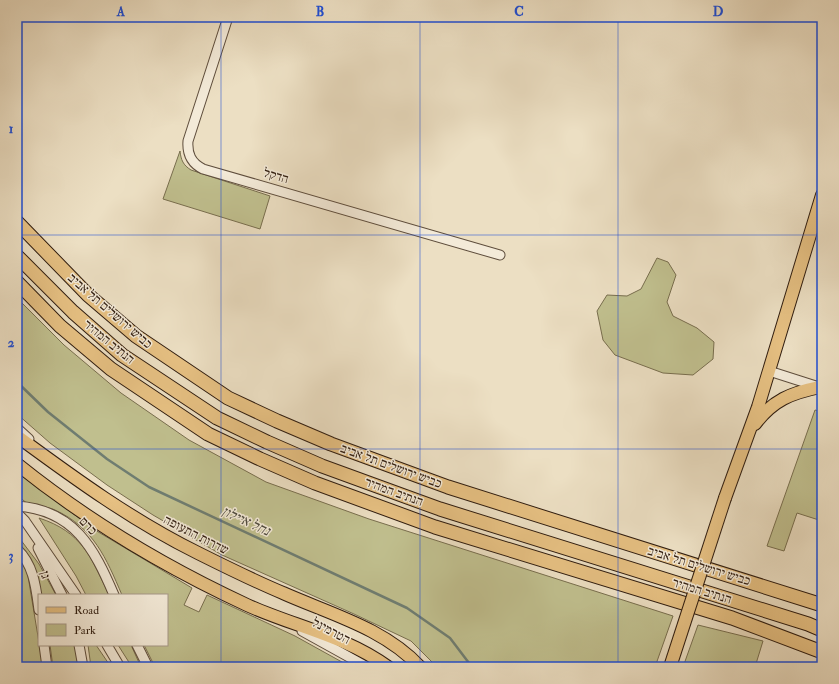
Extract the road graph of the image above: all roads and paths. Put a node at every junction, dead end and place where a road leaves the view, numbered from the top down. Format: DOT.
graph roads {
  1 [pos="228,17"];
  2 [pos="822,195"];
  3 [pos="17,222"];
  4 [pos="500,255"];
  5 [pos="17,256"];
  6 [pos="17,282"];
  7 [pos="769,370"];
  8 [pos="821,388"];
  9 [pos="17,428"];
  10 [pos="748,433"];
  11 [pos="17,436"];
  12 [pos="50,460"];
  13 [pos="17,464"];
  14 [pos="17,506"];
  15 [pos="17,513"];
  16 [pos="31,531"];
  17 [pos="17,549"];
  18 [pos="62,594"];
  19 [pos="75,594"];
  20 [pos="114,594"];
  21 [pos="38,604"];
  22 [pos="822,605"];
  23 [pos="281,619"];
  24 [pos="822,630"];
  25 [pos="44,646"];
  26 [pos="79,646"];
  27 [pos="108,646"];
  28 [pos="138,646"];
  29 [pos="822,652"];
  30 [pos="47,667"];
  31 [pos="83,667"];
  32 [pos="120,667"];
  33 [pos="148,667"];
  34 [pos="367,667"];
  35 [pos="388,667"];
  36 [pos="420,667"];
  37 [pos="670,667"];
  1 -- 4 [label="street, הדקל"];
  2 -- 7 [label="main road"];
  3 -- 22 [label="highway, כביש ירושלים תל אביב"];
  5 -- 24 [label="highway, הנתיב המהיר"];
  6 -- 29 [label="highway"];
  7 -- 8 [label="street"];
  7 -- 10 [label="main road"];
  8 -- 10 [label="main road"];
  9 -- 12 [label="street"];
  10 -- 37 [label="main road, bridge"];
  11 -- 12 [label="main road, שדרות התעופה"];
  12 -- 36 [label="main road, שדרות התעופה"];
  13 -- 23 [label="main road"];
  14 -- 20 [label="street, כרם"];
  15 -- 16 [label="street"];
  16 -- 18 [label="street"];
  16 -- 19 [label="street"];
  17 -- 21 [label="street, גן"];
  23 -- 34 [label="street, הטרמינל"];
  23 -- 35 [label="main road"];
  25 -- 30 [label="street"];
  26 -- 31 [label="street"];
  27 -- 32 [label="street"];
  28 -- 33 [label="street"];
}
